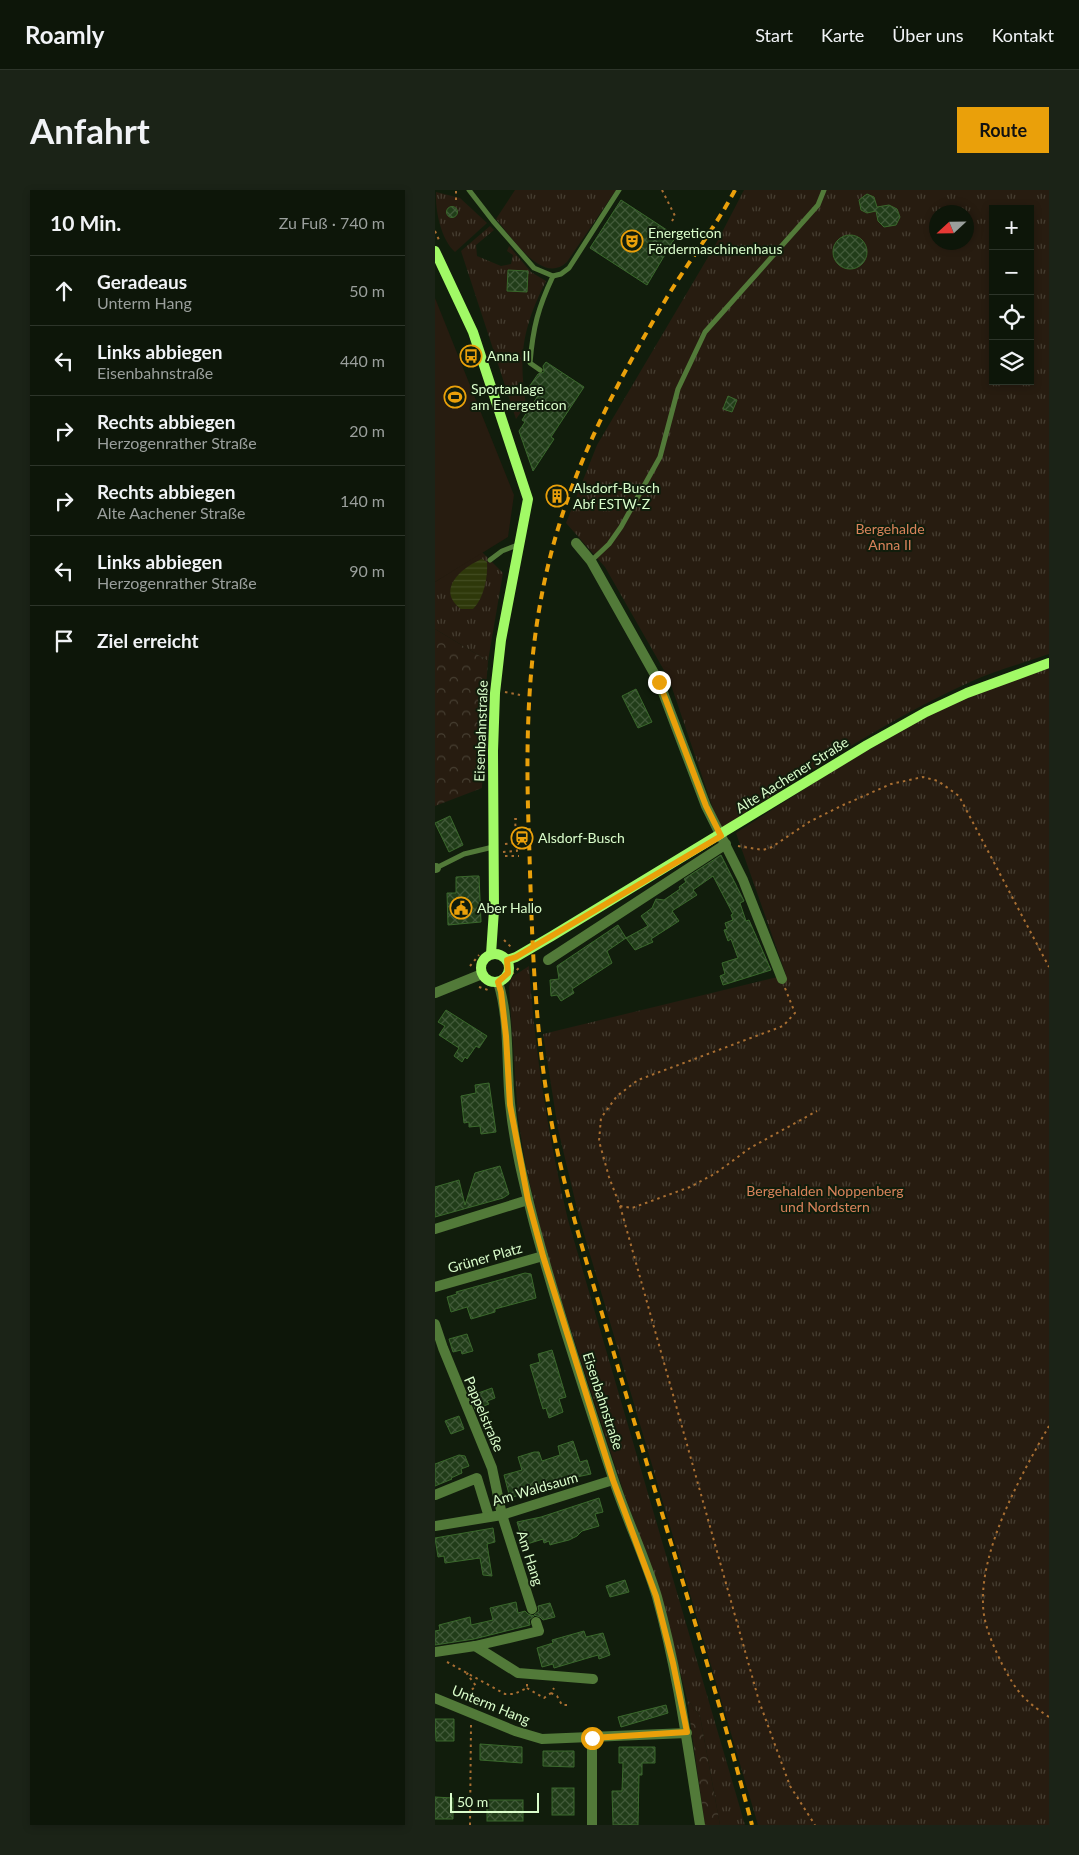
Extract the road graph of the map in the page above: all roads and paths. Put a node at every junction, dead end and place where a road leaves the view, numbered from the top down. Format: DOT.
graph roads {
  1 [pos="457,190"];
  2 [pos="469,190"];
  3 [pos="619,190"];
  4 [pos="662,190"];
  5 [pos="824,190"];
  6 [pos="456,200"];
  7 [pos="672,221"];
  8 [pos="435,251"];
  9 [pos="553,276"];
  10 [pos="540,370"];
  11 [pos="576,543"];
  12 [pos="520,544"];
  13 [pos="490,560"];
  14 [pos="591,561"];
  15 [pos="1049,664"];
  16 [pos="503,692"];
  17 [pos="519,695"];
  18 [pos="517,819"];
  19 [pos="723,840"];
  20 [pos="514,843"];
  21 [pos="498,848"];
  22 [pos="519,856"];
  23 [pos="502,857"];
  24 [pos="435,868"];
  25 [pos="491,954"];
  26 [pos="507,960"];
  27 [pos="548,960"];
  28 [pos="521,967"];
  29 [pos="1049,967"];
  30 [pos="482,974"];
  31 [pos="782,979"];
  32 [pos="498,982"];
  33 [pos="501,992"];
  34 [pos="435,993"];
  35 [pos="817,1111"];
  36 [pos="528,1200"];
  37 [pos="620,1206"];
  38 [pos="435,1229"];
  39 [pos="543,1256"];
  40 [pos="435,1286"];
  41 [pos="435,1324"];
  42 [pos="439,1349"];
  43 [pos="1049,1426"];
  44 [pos="613,1480"];
  45 [pos="435,1496"];
  46 [pos="502,1515"];
  47 [pos="489,1517"];
  48 [pos="435,1526"];
  49 [pos="532,1609"];
  50 [pos="536,1622"];
  51 [pos="475,1646"];
  52 [pos="435,1652"];
  53 [pos="440,1662"];
  54 [pos="469,1672"];
  55 [pos="528,1675"];
  56 [pos="557,1676"];
  57 [pos="593,1679"];
  58 [pos="527,1688"];
  59 [pos="551,1693"];
  60 [pos="465,1695"];
  61 [pos="435,1698"];
  62 [pos="567,1705"];
  63 [pos="476,1714"];
  64 [pos="1049,1717"];
  65 [pos="687,1732"];
  66 [pos="592,1738"];
  67 [pos="470,1825"];
  68 [pos="592,1825"];
  69 [pos="700,1825"];
  70 [pos="815,1825"];
  1 -- 6 [label="path"];
  2 -- 9 [label="lane"];
  3 -- 9 [label="lane"];
  4 -- 7 [label="path"];
  5 -- 14 [label="lane"];
  8 -- 12 [label="street, Eisenbahnstraße"];
  9 -- 10 [label="lane"];
  11 -- 14 [label="street"];
  12 -- 13 [label="lane"];
  12 -- 21 [label="street, Eisenbahnstraße"];
  14 -- 19 [label="street"];
  15 -- 19 [label="street, Alte Aachener Straße"];
  16 -- 17 [label="path"];
  18 -- 21 [label="path"];
  19 -- 26 [label="street, Alte Aachener Straße"];
  19 -- 27 [label="street, Alte Aachener Straße"];
  19 -- 29 [label="path"];
  19 -- 31 [label="street"];
  20 -- 21 [label="path"];
  21 -- 24 [label="lane"];
  21 -- 25 [label="street, Eisenbahnstraße"];
  22 -- 23 [label="path"];
  25 -- 26 [label="street"];
  25 -- 30 [label="street"];
  26 -- 32 [label="street"];
  28 -- 33 [label="path"];
  30 -- 32 [label="street"];
  30 -- 34 [label="street"];
  31 -- 37 [label="path"];
  32 -- 33 [label="street, Eisenbahnstraße"];
  33 -- 36 [label="street, Eisenbahnstraße"];
  35 -- 37 [label="path"];
  36 -- 38 [label="street"];
  36 -- 39 [label="street, Eisenbahnstraße"];
  37 -- 70 [label="path"];
  39 -- 40 [label="street, Grüner Platz"];
  39 -- 44 [label="street, Eisenbahnstraße"];
  41 -- 42 [label="street, Pappelstraße"];
  42 -- 46 [label="street, Pappelstraße"];
  43 -- 64 [label="path"];
  44 -- 46 [label="street, Am Waldsaum"];
  44 -- 65 [label="street, Eisenbahnstraße"];
  45 -- 47 [label="street"];
  46 -- 47 [label="street, Am Waldsaum"];
  46 -- 49 [label="street, Am Hang"];
  47 -- 48 [label="street, Am Waldsaum"];
  50 -- 51 [label="street"];
  51 -- 52 [label="street"];
  51 -- 55 [label="street"];
  53 -- 54 [label="path"];
  54 -- 58 [label="path"];
  54 -- 60 [label="path"];
  55 -- 56 [label="street"];
  55 -- 58 [label="path"];
  56 -- 57 [label="street"];
  56 -- 59 [label="path"];
  58 -- 59 [label="path"];
  59 -- 62 [label="path"];
  61 -- 63 [label="street, Unterm Hang"];
  63 -- 66 [label="street, Unterm Hang"];
  63 -- 67 [label="path"];
  65 -- 66 [label="street, Unterm Hang"];
  65 -- 69 [label="street, Eisenbahnstraße"];
  66 -- 68 [label="street"];
}
